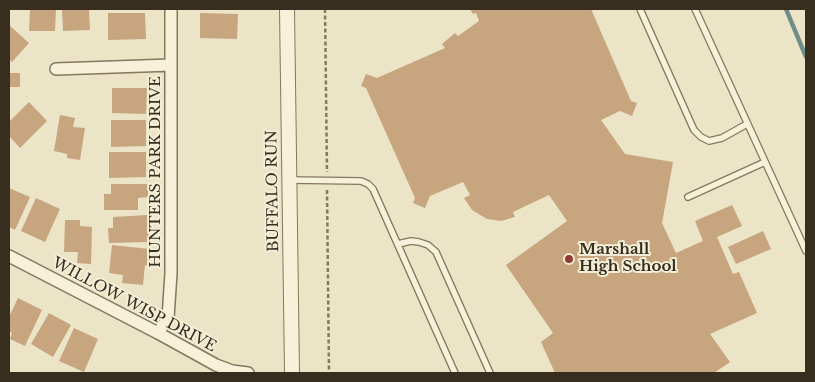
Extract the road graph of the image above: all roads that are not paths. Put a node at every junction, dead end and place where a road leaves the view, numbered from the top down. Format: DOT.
graph roads {
  1 [pos="171,9"];
  2 [pos="287,9"];
  3 [pos="640,9"];
  4 [pos="695,9"];
  5 [pos="171,65"];
  6 [pos="56,68"];
  7 [pos="747,124"];
  8 [pos="765,162"];
  9 [pos="289,180"];
  10 [pos="688,197"];
  11 [pos="398,244"];
  12 [pos="806,251"];
  13 [pos="9,256"];
  14 [pos="158,333"];
  15 [pos="248,373"];
  16 [pos="292,373"];
  17 [pos="455,373"];
  18 [pos="490,373"];
  1 -- 5 [label="street, HUNTERS PARK DRIVE"];
  2 -- 9 [label="street, BUFFALO RUN"];
  3 -- 7 [label="lane"];
  4 -- 7 [label="lane"];
  5 -- 6 [label="street"];
  5 -- 14 [label="street, HUNTERS PARK DRIVE"];
  7 -- 8 [label="lane"];
  8 -- 10 [label="lane"];
  8 -- 12 [label="lane"];
  9 -- 11 [label="lane"];
  9 -- 16 [label="street, BUFFALO RUN"];
  11 -- 17 [label="lane"];
  11 -- 18 [label="lane"];
  13 -- 14 [label="street, WILLOW WISP DRIVE"];
  14 -- 15 [label="street, WILLOW WISP DRIVE"];
}
